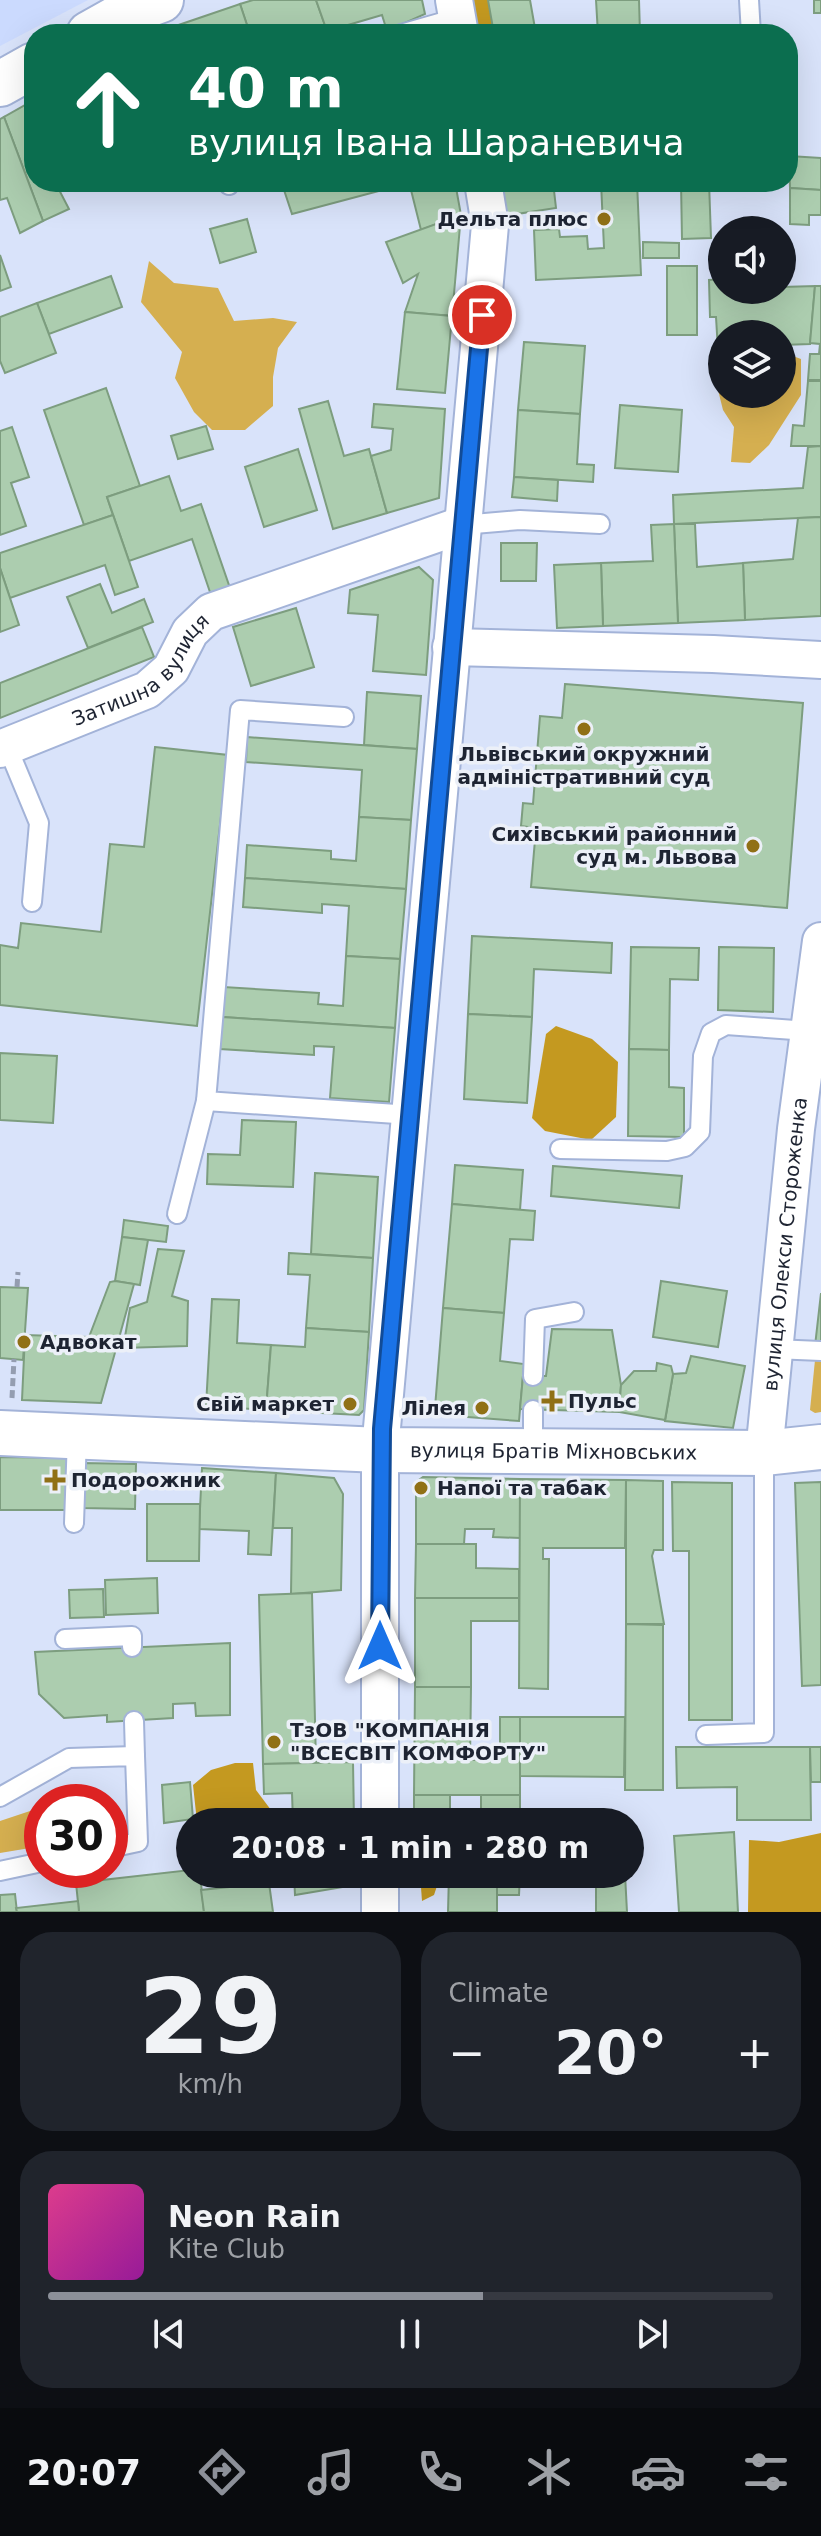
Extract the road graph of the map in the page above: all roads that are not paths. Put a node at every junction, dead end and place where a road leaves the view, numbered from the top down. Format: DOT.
graph roads {
  1 [pos="749,0"];
  2 [pos="157,1"];
  3 [pos="457,17"];
  4 [pos="107,24"];
  5 [pos="434,24"];
  6 [pos="750,24"];
  7 [pos="24,71"];
  8 [pos="0,84"];
  9 [pos="485,192"];
  10 [pos="600,524"];
  11 [pos="462,525"];
  12 [pos="451,647"];
  13 [pos="821,660"];
  14 [pos="344,717"];
  15 [pos="3,748"];
  16 [pos="32,902"];
  17 [pos="820,950"];
  18 [pos="808,1031"];
  19 [pos="206,1101"];
  20 [pos="411,1115"];
  21 [pos="560,1149"];
  22 [pos="177,1214"];
  23 [pos="574,1312"];
  24 [pos="774,1349"];
  25 [pos="821,1351"];
  26 [pos="533,1376"];
  27 [pos="5,1422"];
  28 [pos="77,1437"];
  29 [pos="821,1447"];
  30 [pos="380,1450"];
  31 [pos="764,1453"];
  32 [pos="74,1523"];
  33 [pos="65,1639"];
  34 [pos="132,1647"];
  35 [pos="134,1721"];
  36 [pos="706,1735"];
  37 [pos="135,1756"];
  38 [pos="0,1797"];
  39 [pos="380,1808"];
  40 [pos="128,1844"];
  41 [pos="24,1866"];
  42 [pos="0,1871"];
  43 [pos="380,1888"];
  44 [pos="380,1912"];
  1 -- 6 [label="lane"];
  2 -- 4 [label="street"];
  3 -- 5 [label="lane"];
  7 -- 8 [label="street"];
  9 -- 11 [label="street"];
  10 -- 11 [label="lane"];
  11 -- 12 [label="street"];
  11 -- 15 [label="street, Затишна вулиця"];
  12 -- 13 [label="street"];
  12 -- 20 [label="street"];
  14 -- 19 [label="lane"];
  15 -- 16 [label="lane"];
  17 -- 18 [label="street, вулиця Олекси Стороженка"];
  18 -- 21 [label="lane"];
  18 -- 24 [label="street, вулиця Олекси Стороженка"];
  19 -- 20 [label="lane"];
  19 -- 22 [label="lane"];
  20 -- 30 [label="street"];
  23 -- 26 [label="lane"];
  24 -- 25 [label="lane"];
  24 -- 31 [label="street, вулиця Олекси Стороженка"];
  27 -- 28 [label="street, вулиця Братів Міхновських"];
  28 -- 30 [label="street, вулиця Братів Міхновських"];
  28 -- 32 [label="lane"];
  29 -- 31 [label="street, вулиця Братів Міхновських"];
  30 -- 31 [label="street, вулиця Братів Міхновських"];
  30 -- 39 [label="street"];
  31 -- 36 [label="lane"];
  33 -- 34 [label="lane"];
  35 -- 37 [label="lane"];
  37 -- 38 [label="lane"];
  37 -- 40 [label="lane"];
  41 -- 42 [label="lane"];
  43 -- 44 [label="street"];
}
